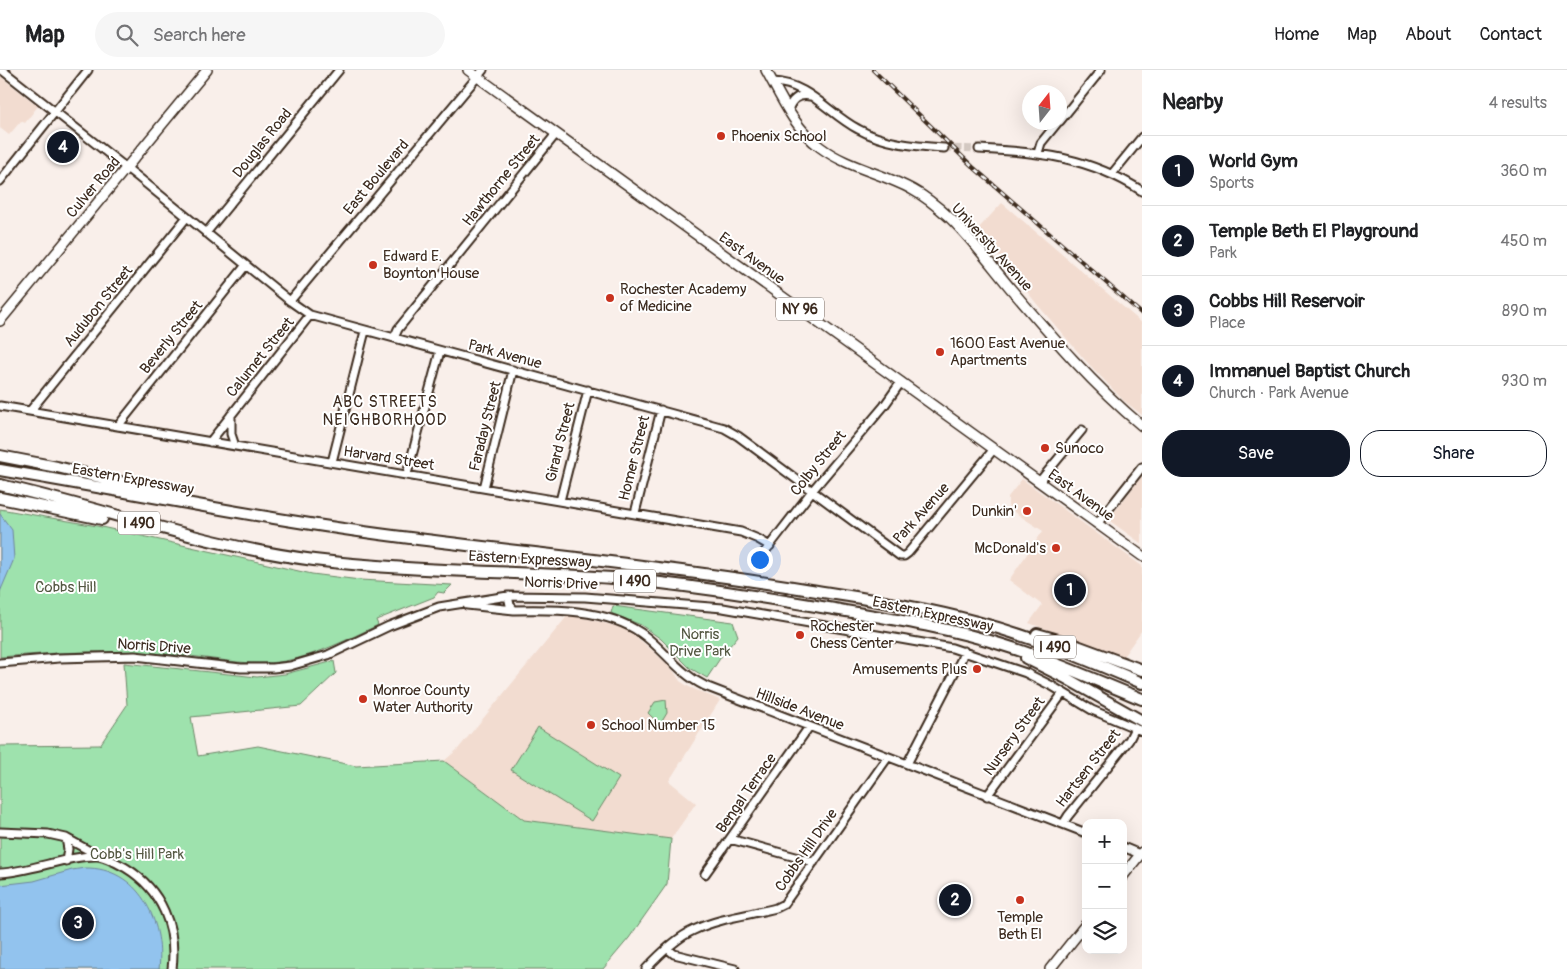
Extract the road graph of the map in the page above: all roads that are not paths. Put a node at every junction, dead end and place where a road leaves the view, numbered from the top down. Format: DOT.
graph roads {
  1 [pos="2,70"];
  2 [pos="88,70"];
  3 [pos="207,70"];
  4 [pos="339,70"];
  5 [pos="468,70"];
  6 [pos="766,70"];
  7 [pos="1101,70"];
  8 [pos="480,74"];
  9 [pos="773,82"];
  10 [pos="812,96"];
  11 [pos="788,110"];
  12 [pos="54,112"];
  13 [pos="1067,112"];
  14 [pos="1052,130"];
  15 [pos="556,134"];
  16 [pos="1142,137"];
  17 [pos="944,148"];
  18 [pos="979,149"];
  19 [pos="1038,153"];
  20 [pos="127,168"];
  21 [pos="1112,174"];
  22 [pos="0,181"];
  23 [pos="1142,191"];
  24 [pos="187,218"];
  25 [pos="206,233"];
  26 [pos="246,266"];
  27 [pos="290,301"];
  28 [pos="310,315"];
  29 [pos="1,319"];
  30 [pos="365,331"];
  31 [pos="394,338"];
  32 [pos="440,351"];
  33 [pos="514,370"];
  34 [pos="901,382"];
  35 [pos="588,390"];
  36 [pos="0,406"];
  37 [pos="661,410"];
  38 [pos="30,411"];
  39 [pos="231,415"];
  40 [pos="118,426"];
  41 [pos="1142,426"];
  42 [pos="1082,430"];
  43 [pos="210,442"];
  44 [pos="235,446"];
  45 [pos="994,449"];
  46 [pos="0,456"];
  47 [pos="332,462"];
  48 [pos="1142,467"];
  49 [pos="0,470"];
  50 [pos="407,474"];
  51 [pos="1039,482"];
  52 [pos="0,485"];
  53 [pos="484,488"];
  54 [pos="812,491"];
  55 [pos="0,498"];
  56 [pos="560,501"];
  57 [pos="635,513"];
  58 [pos="265,517"];
  59 [pos="1097,524"];
  60 [pos="192,537"];
  61 [pos="770,546"];
  62 [pos="1142,556"];
  63 [pos="757,562"];
  64 [pos="508,596"];
  65 [pos="454,604"];
  66 [pos="514,610"];
  67 [pos="966,618"];
  68 [pos="987,640"];
  69 [pos="964,651"];
  70 [pos="0,663"];
  71 [pos="1142,670"];
  72 [pos="1142,683"];
  73 [pos="1063,693"];
  74 [pos="1142,700"];
  75 [pos="1140,726"];
  76 [pos="809,727"];
  77 [pos="888,757"];
  78 [pos="907,764"];
  79 [pos="987,796"];
  80 [pos="1063,824"];
  81 [pos="1082,831"];
  82 [pos="0,832"];
  83 [pos="66,838"];
  84 [pos="730,839"];
  85 [pos="1127,848"];
  86 [pos="1141,853"];
  87 [pos="99,856"];
  88 [pos="66,861"];
  89 [pos="814,862"];
  90 [pos="1127,871"];
  91 [pos="0,873"];
  92 [pos="705,874"];
  93 [pos="1082,929"];
  94 [pos="668,949"];
  95 [pos="172,969"];
  96 [pos="646,969"];
  97 [pos="735,969"];
  98 [pos="1050,969"];
  1 -- 12 [label="street, Park Avenue"];
  2 -- 12 [label="street"];
  3 -- 20 [label="main road, Culver Road"];
  4 -- 25 [label="street, Douglas Road"];
  5 -- 8 [label="main road, East Avenue / NY 96"];
  6 -- 9 [label="main road, University Avenue"];
  7 -- 13 [label="street"];
  8 -- 15 [label="main road, East Avenue / NY 96"];
  8 -- 27 [label="street, East Boulevard"];
  9 -- 10 [label="street"];
  9 -- 11 [label="main road, University Avenue"];
  10 -- 11 [label="street"];
  10 -- 17 [label="street"];
  11 -- 41 [label="main road, University Avenue"];
  12 -- 20 [label="street, Park Avenue"];
  12 -- 22 [label="street"];
  14 -- 19 [label="street"];
  15 -- 31 [label="street, Hawthorne Street"];
  15 -- 34 [label="main road, East Avenue / NY 96"];
  16 -- 21 [label="street"];
  18 -- 19 [label="street"];
  19 -- 21 [label="street"];
  20 -- 24 [label="street, Park Avenue"];
  20 -- 29 [label="main road, Culver Road"];
  21 -- 23 [label="street"];
  24 -- 25 [label="street, Park Avenue"];
  24 -- 38 [label="street, Audubon Street"];
  25 -- 26 [label="street, Park Avenue"];
  26 -- 27 [label="street, Park Avenue"];
  26 -- 40 [label="street, Beverly Street"];
  27 -- 28 [label="street, Park Avenue"];
  28 -- 30 [label="street, Park Avenue"];
  28 -- 39 [label="street, Calumet Street"];
  30 -- 31 [label="street, Park Avenue"];
  30 -- 47 [label="street"];
  31 -- 32 [label="street, Park Avenue"];
  32 -- 33 [label="street, Park Avenue"];
  32 -- 50 [label="street"];
  33 -- 35 [label="street, Park Avenue"];
  33 -- 53 [label="street, Faraday Street"];
  34 -- 45 [label="main road, East Avenue / NY 96"];
  34 -- 54 [label="street, Colby Street"];
  35 -- 37 [label="street, Park Avenue"];
  35 -- 56 [label="street, Girard Street"];
  36 -- 38 [label="street, Harvard Street"];
  37 -- 54 [label="street, Park Avenue"];
  37 -- 57 [label="street, Homer Street"];
  38 -- 40 [label="street, Harvard Street"];
  39 -- 43 [label="street, Calumet Street"];
  39 -- 44 [label="street, Calumet Street"];
  40 -- 43 [label="street, Harvard Street"];
  42 -- 51 [label="street"];
  43 -- 44 [label="street, Harvard Street"];
  44 -- 47 [label="street, Harvard Street"];
  45 -- 51 [label="main road, East Avenue / NY 96"];
  45 -- 54 [label="street, Park Avenue"];
  46 -- 58 [label="highway"];
  47 -- 50 [label="street, Harvard Street"];
  48 -- 59 [label="street"];
  49 -- 58 [label="highway, Eastern Expressway / I 490"];
  50 -- 53 [label="street, Harvard Street"];
  51 -- 59 [label="main road, East Avenue / NY 96"];
  52 -- 60 [label="highway, Eastern Expressway / I 490"];
  53 -- 56 [label="street, Harvard Street"];
  54 -- 61 [label="street, Colby Street"];
  55 -- 60 [label="highway"];
  56 -- 57 [label="street, Harvard Street"];
  57 -- 61 [label="street, Harvard Street"];
  58 -- 67 [label="highway, Eastern Expressway / I 490"];
  59 -- 62 [label="main road, East Avenue / NY 96"];
  60 -- 68 [label="highway, Eastern Expressway / I 490"];
  61 -- 63 [label="street, Colby Street"];
  64 -- 65 [label="street, Norris Drive"];
  64 -- 66 [label="street"];
  64 -- 69 [label="street, Norris Drive"];
  65 -- 66 [label="street, Hillside Avenue"];
  65 -- 70 [label="street, Norris Drive"];
  66 -- 76 [label="street, Hillside Avenue"];
  67 -- 71 [label="highway"];
  67 -- 72 [label="highway, Eastern Expressway / I 490"];
  68 -- 74 [label="highway, Eastern Expressway / I 490"];
  68 -- 75 [label="highway"];
  69 -- 73 [label="street, Norris Drive"];
  69 -- 78 [label="street"];
  73 -- 75 [label="street, Norris Drive"];
  73 -- 79 [label="street, Nursery Street"];
  75 -- 80 [label="street, Hartsen Street"];
  76 -- 77 [label="street, Hillside Avenue"];
  76 -- 84 [label="street, Bengal Terrace"];
  77 -- 78 [label="street, Hillside Avenue"];
  77 -- 89 [label="street, Cobbs Hill Drive"];
  78 -- 79 [label="street, Hillside Avenue"];
  79 -- 80 [label="street, Hillside Avenue"];
  80 -- 81 [label="street, Hillside Avenue"];
  82 -- 83 [label="street"];
  83 -- 87 [label="street"];
  83 -- 88 [label="street"];
  84 -- 89 [label="street"];
  84 -- 92 [label="street, Bengal Terrace"];
  85 -- 86 [label="street"];
  86 -- 90 [label="main road"];
  87 -- 88 [label="street"];
  87 -- 95 [label="street"];
  88 -- 91 [label="street"];
  89 -- 94 [label="street, Cobbs Hill Drive"];
  93 -- 98 [label="main road"];
  94 -- 96 [label="street, Cobbs Hill Drive"];
  94 -- 97 [label="street"];
}
